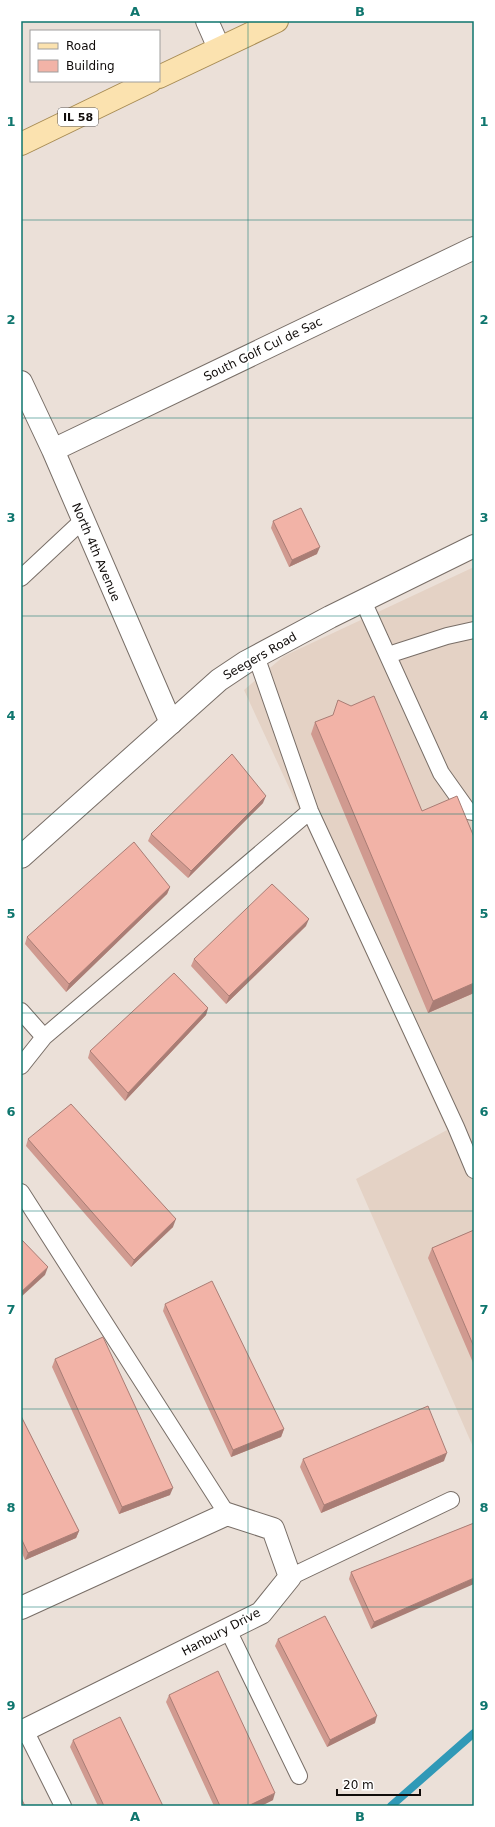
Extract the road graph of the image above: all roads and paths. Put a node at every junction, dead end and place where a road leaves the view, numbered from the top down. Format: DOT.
graph roads {
  1 [pos="207,21"];
  2 [pos="277,21"];
  3 [pos="219,48"];
  4 [pos="160,77"];
  5 [pos="149,82"];
  6 [pos="21,144"];
  7 [pos="474,248"];
  8 [pos="21,382"];
  9 [pos="53,450"];
  10 [pos="82,521"];
  11 [pos="474,546"];
  12 [pos="21,578"];
  13 [pos="363,600"];
  14 [pos="474,630"];
  15 [pos="388,655"];
  16 [pos="256,656"];
  17 [pos="171,723"];
  18 [pos="310,811"];
  19 [pos="474,812"];
  20 [pos="21,857"];
  21 [pos="21,1011"];
  22 [pos="44,1037"];
  23 [pos="21,1066"];
  24 [pos="474,1170"];
  25 [pos="21,1192"];
  26 [pos="451,1500"];
  27 [pos="227,1514"];
  28 [pos="290,1577"];
  29 [pos="21,1608"];
  30 [pos="228,1630"];
  31 [pos="23,1731"];
  32 [pos="299,1776"];
  33 [pos="63,1806"];
  1 -- 3 [label="street"];
  2 -- 3 [label="main road"];
  3 -- 4 [label="main road"];
  5 -- 6 [label="main road, IL 58"];
  7 -- 9 [label="street, South Golf Cul de Sac"];
  8 -- 9 [label="street, North 4th Avenue"];
  9 -- 10 [label="street, North 4th Avenue"];
  10 -- 12 [label="lane"];
  10 -- 17 [label="street, North 4th Avenue"];
  11 -- 13 [label="street, Seegers Road"];
  13 -- 15 [label="lane"];
  13 -- 16 [label="street, Seegers Road"];
  14 -- 15 [label="lane"];
  15 -- 19 [label="lane"];
  16 -- 17 [label="street, Seegers Road"];
  16 -- 18 [label="lane"];
  17 -- 20 [label="street, Seegers Road"];
  18 -- 22 [label="lane"];
  18 -- 24 [label="lane"];
  21 -- 22 [label="lane"];
  22 -- 23 [label="lane"];
  25 -- 27 [label="lane"];
  26 -- 28 [label="lane"];
  27 -- 28 [label="street"];
  27 -- 29 [label="street"];
  28 -- 30 [label="street, Hanbury Drive"];
  30 -- 31 [label="street, Hanbury Drive"];
  30 -- 32 [label="lane"];
  31 -- 33 [label="lane"];
}
